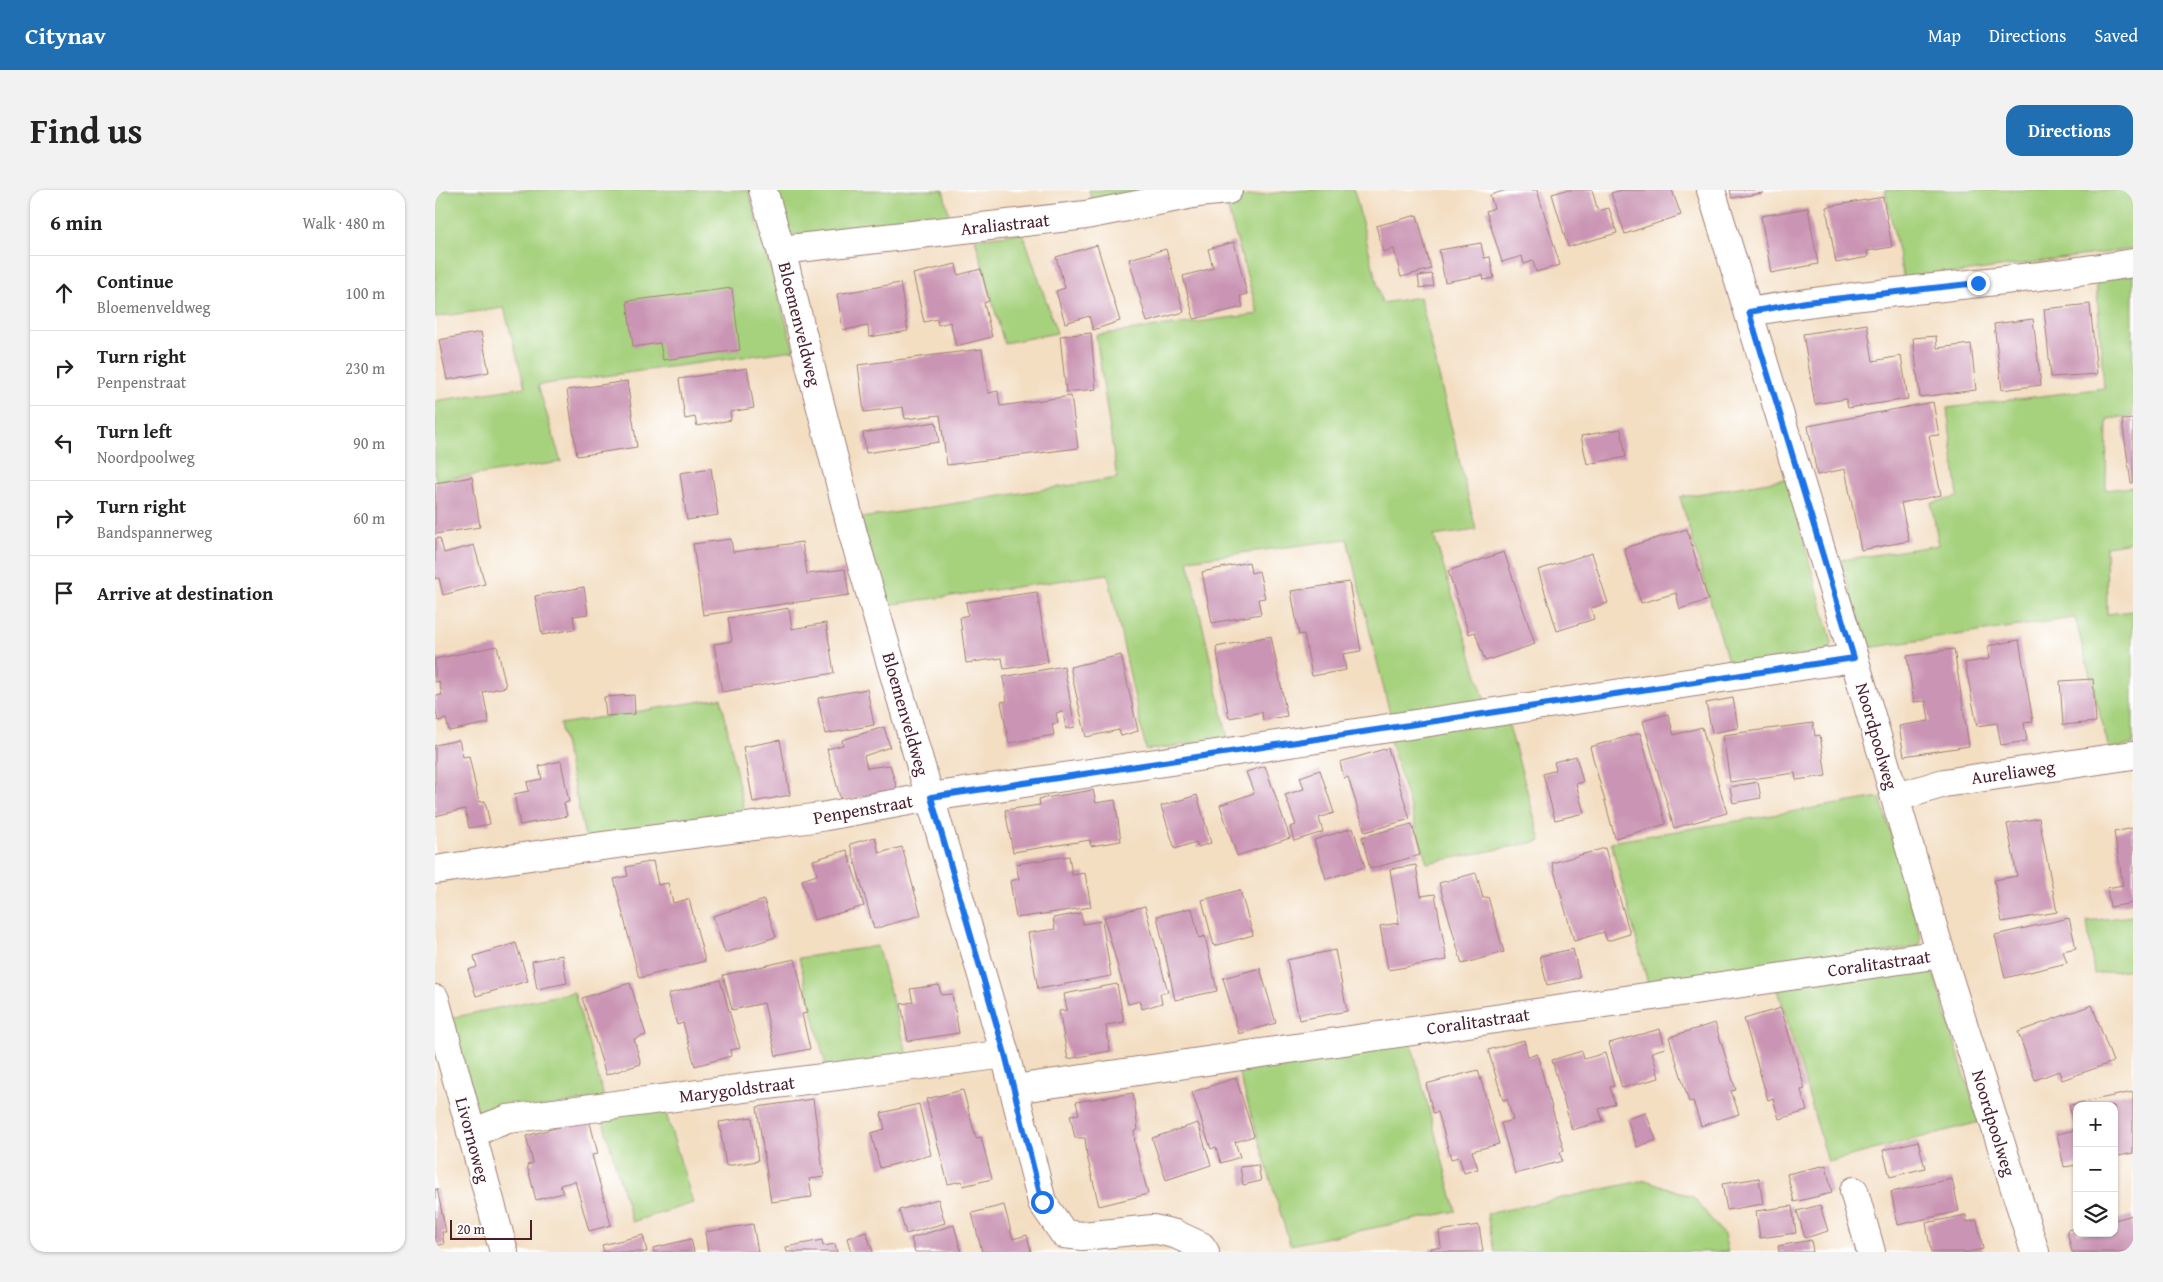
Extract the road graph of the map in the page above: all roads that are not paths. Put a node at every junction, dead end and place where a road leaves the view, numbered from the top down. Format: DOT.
graph roads {
  1 [pos="763,190"];
  2 [pos="1228,190"];
  3 [pos="1711,190"];
  4 [pos="781,250"];
  5 [pos="2133,263"];
  6 [pos="1749,312"];
  7 [pos="1854,658"];
  8 [pos="2133,755"];
  9 [pos="931,797"];
  10 [pos="1895,798"];
  11 [pos="435,870"];
  12 [pos="1941,954"];
  13 [pos="435,999"];
  14 [pos="1005,1054"];
  15 [pos="1014,1089"];
  16 [pos="471,1133"];
  17 [pos="1854,1191"];
  18 [pos="505,1252"];
  19 [pos="1205,1252"];
  20 [pos="1871,1252"];
  21 [pos="2035,1252"];
  1 -- 4 [label="street, Bloemenveldweg"];
  2 -- 4 [label="street, Araliastraat"];
  3 -- 6 [label="street, Noordpoolweg"];
  4 -- 9 [label="street, Bloemenveldweg"];
  5 -- 6 [label="street"];
  6 -- 7 [label="street, Noordpoolweg"];
  7 -- 9 [label="street, Penpenstraat"];
  7 -- 10 [label="street, Noordpoolweg"];
  8 -- 10 [label="street, Aureliaweg"];
  9 -- 11 [label="street, Penpenstraat"];
  9 -- 14 [label="street, Bloemenveldweg"];
  10 -- 12 [label="street, Noordpoolweg"];
  12 -- 15 [label="street, Coralitastraat"];
  12 -- 21 [label="street, Noordpoolweg"];
  13 -- 16 [label="street, Livornoweg"];
  14 -- 15 [label="street, Bloemenveldweg"];
  14 -- 16 [label="street, Marygoldstraat"];
  15 -- 19 [label="street, Bloemenveldweg"];
  16 -- 18 [label="street, Livornoweg"];
  17 -- 20 [label="street"];
}
